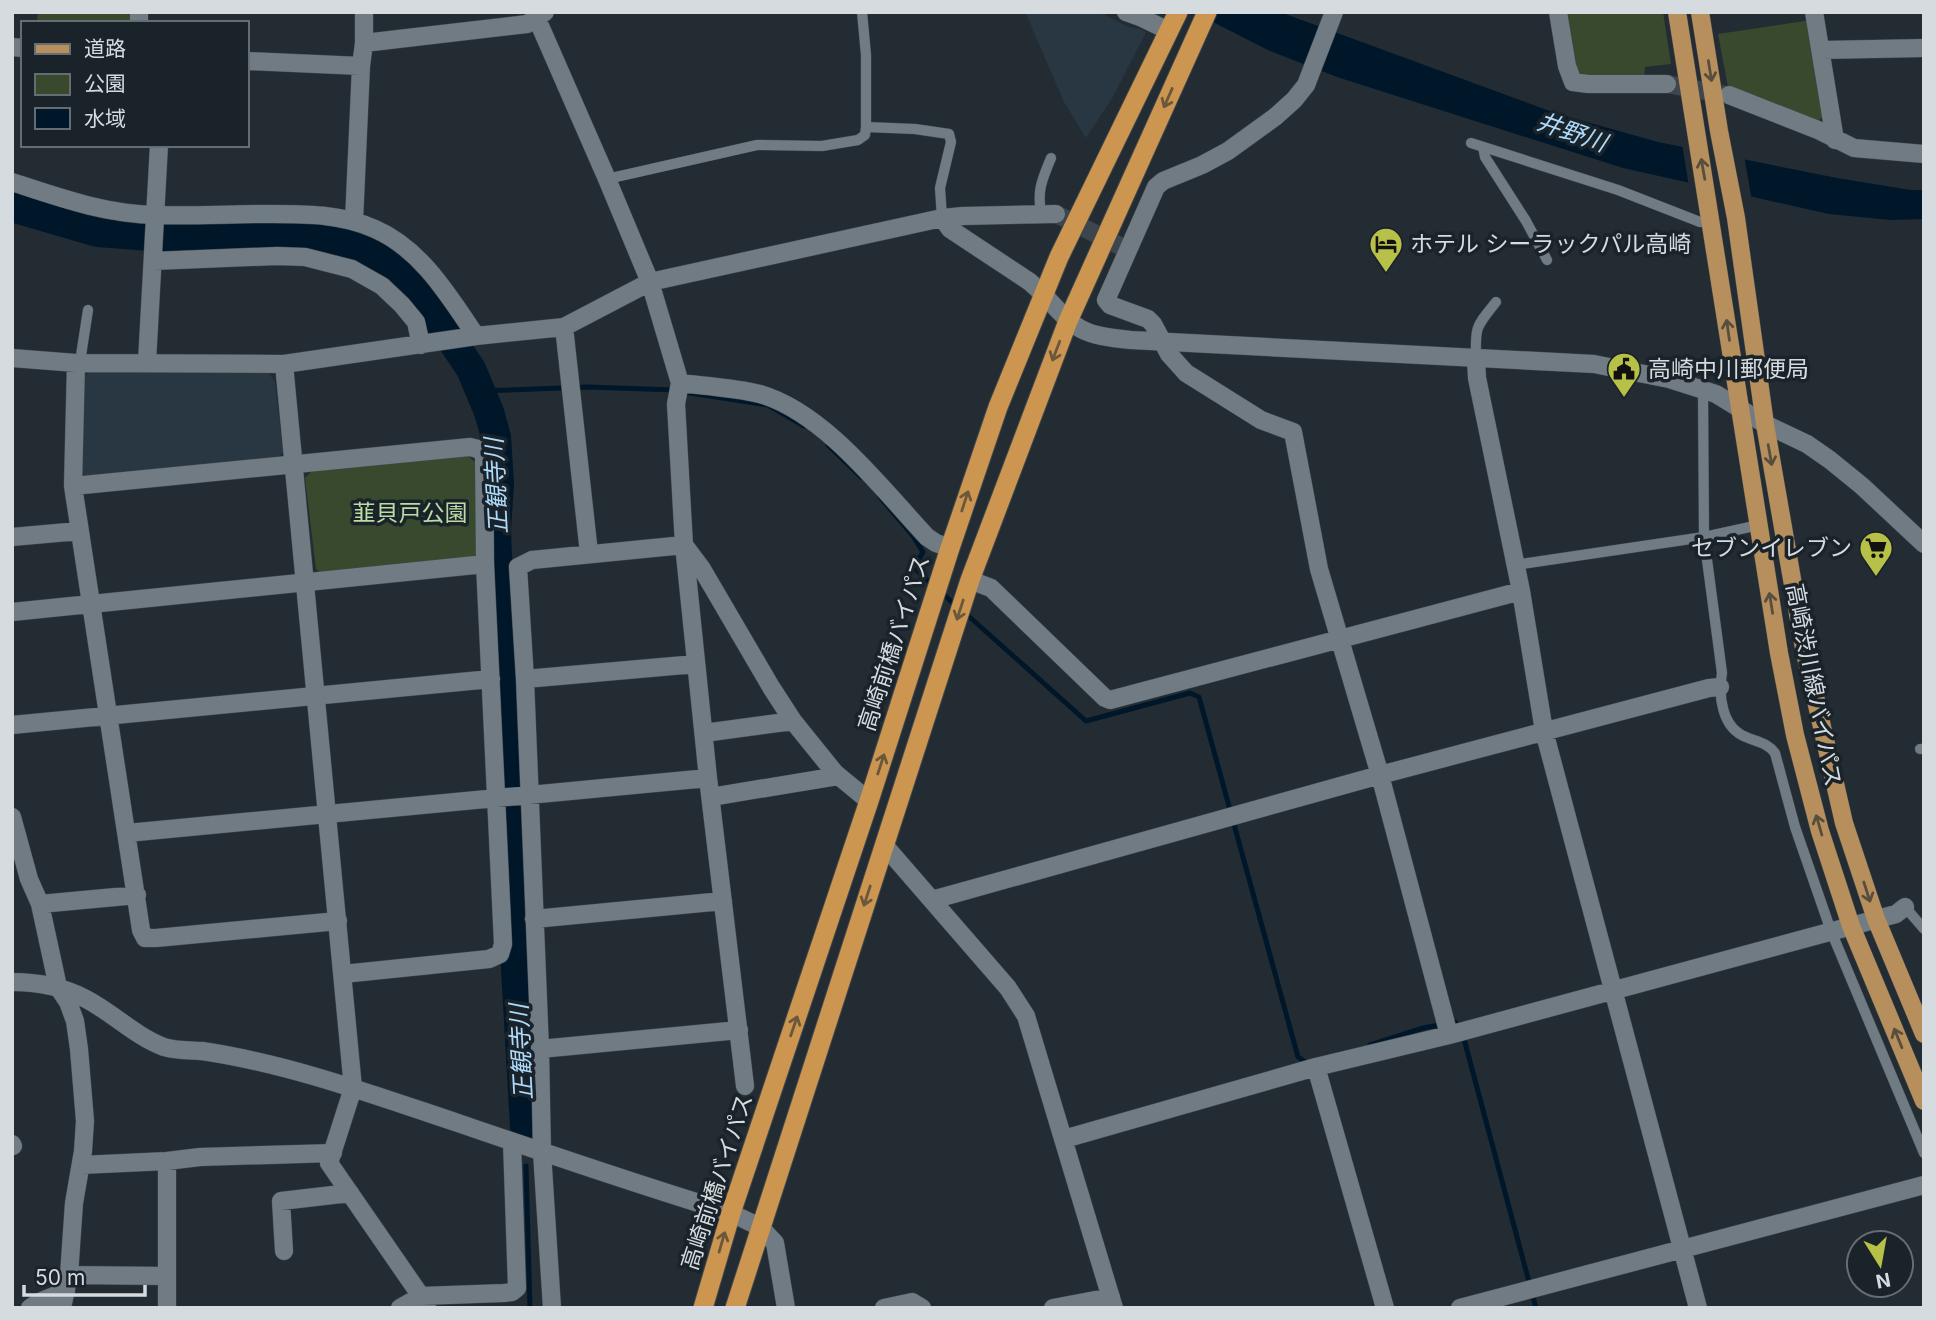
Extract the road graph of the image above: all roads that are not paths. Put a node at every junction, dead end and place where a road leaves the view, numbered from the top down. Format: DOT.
graph roads {
  1 [pos="364,12"];
  2 [pos="862,12"];
  3 [pos="1126,12"];
  4 [pos="1207,12"];
  5 [pos="1558,12"];
  6 [pos="1677,12"];
  7 [pos="1700,12"];
  8 [pos="1814,12"];
  9 [pos="539,14"];
  10 [pos="1333,15"];
  11 [pos="1173,23"];
  12 [pos="364,43"];
  13 [pos="1924,48"];
  14 [pos="1821,50"];
  15 [pos="248,61"];
  16 [pos="361,66"];
  17 [pos="1667,83"];
  18 [pos="1729,95"];
  19 [pos="866,127"];
  20 [pos="1835,140"];
  21 [pos="1471,143"];
  22 [pos="159,147"];
  23 [pos="1483,147"];
  24 [pos="1924,154"];
  25 [pos="1052,158"];
  26 [pos="607,178"];
  27 [pos="12,182"];
  28 [pos="1049,214"];
  29 [pos="156,218"];
  30 [pos="942,218"];
  31 [pos="1711,218"];
  32 [pos="354,221"];
  33 [pos="154,254"];
  34 [pos="1548,260"];
  35 [pos="650,282"];
  36 [pos="1043,294"];
  37 [pos="1496,302"];
  38 [pos="88,310"];
  39 [pos="1068,321"];
  40 [pos="564,327"];
  41 [pos="471,337"];
  42 [pos="1163,342"];
  43 [pos="428,344"];
  44 [pos="12,358"];
  45 [pos="1476,359"];
  46 [pos="78,362"];
  47 [pos="147,362"];
  48 [pos="284,364"];
  49 [pos="1703,389"];
  50 [pos="679,390"];
  51 [pos="1740,409"];
  52 [pos="1765,424"];
  53 [pos="294,465"];
  54 [pos="73,486"];
  55 [pos="1759,525"];
  56 [pos="79,531"];
  57 [pos="12,537"];
  58 [pos="1704,537"];
  59 [pos="1924,544"];
  60 [pos="684,545"];
  61 [pos="950,548"];
  62 [pos="589,553"];
  63 [pos="485,564"];
  64 [pos="1515,565"];
  65 [pos="970,580"];
  66 [pos="305,582"];
  67 [pos="1521,591"];
  68 [pos="92,604"];
  69 [pos="12,612"];
  70 [pos="1340,638"];
  71 [pos="696,664"];
  72 [pos="491,679"];
  73 [pos="525,679"];
  74 [pos="1720,687"];
  75 [pos="316,695"];
  76 [pos="108,715"];
  77 [pos="793,721"];
  78 [pos="12,725"];
  79 [pos="1544,731"];
  80 [pos="704,733"];
  81 [pos="1380,775"];
  82 [pos="838,776"];
  83 [pos="708,778"];
  84 [pos="526,794"];
  85 [pos="711,797"];
  86 [pos="499,798"];
  87 [pos="869,802"];
  88 [pos="327,815"];
  89 [pos="12,817"];
  90 [pos="127,833"];
  91 [pos="884,845"];
  92 [pos="137,895"];
  93 [pos="932,900"];
  94 [pos="723,901"];
  95 [pos="40,904"];
  96 [pos="1905,907"];
  97 [pos="534,919"];
  98 [pos="1876,919"];
  99 [pos="338,921"];
  100 [pos="1851,926"];
  101 [pos="1924,929"];
  102 [pos="1831,931"];
  103 [pos="343,975"];
  104 [pos="12,982"];
  105 [pos="58,987"];
  106 [pos="1614,990"];
  107 [pos="739,1030"];
  108 [pos="1924,1034"];
  109 [pos="1449,1035"];
  110 [pos="540,1049"];
  111 [pos="1316,1068"];
  112 [pos="745,1086"];
  113 [pos="353,1088"];
  114 [pos="1924,1101"];
  115 [pos="1064,1139"];
  116 [pos="512,1142"];
  117 [pos="542,1152"];
  118 [pos="333,1153"];
  119 [pos="1924,1153"];
  120 [pos="167,1161"];
  121 [pos="81,1165"];
  122 [pos="1924,1185"];
  123 [pos="350,1193"];
  124 [pos="731,1213"];
  125 [pos="760,1227"];
  126 [pos="1683,1248"];
  127 [pos="284,1251"];
  128 [pos="167,1276"];
  129 [pos="66,1291"];
  130 [pos="425,1302"];
  131 [pos="1112,1303"];
  132 [pos="30,1308"];
  133 [pos="167,1308"];
  134 [pos="400,1308"];
  135 [pos="552,1308"];
  136 [pos="703,1308"];
  137 [pos="735,1308"];
  138 [pos="786,1308"];
  139 [pos="884,1308"];
  140 [pos="922,1308"];
  141 [pos="1054,1308"];
  142 [pos="1385,1308"];
  143 [pos="1460,1308"];
  144 [pos="1698,1308"];
  1 -- 12 [label="street"];
  2 -- 19 [label="lane"];
  3 -- 11 [label="street"];
  4 -- 39 [label="highway, one-way"];
  5 -- 17 [label="street"];
  31 -- 6 [label="main road, 高崎渋川線バイパス, one-way"];
  7 -- 52 [label="main road, 高崎渋川線バイパス, one-way"];
  8 -- 14 [label="street"];
  9 -- 12 [label="street"];
  9 -- 26 [label="street"];
  10 -- 42 [label="street"];
  11 -- 36 [label="highway, 高崎前橋バイパス"];
  12 -- 16 [label="street"];
  13 -- 14 [label="street"];
  14 -- 20 [label="street"];
  15 -- 16 [label="street"];
  16 -- 32 [label="street"];
  18 -- 20 [label="street"];
  19 -- 26 [label="lane"];
  19 -- 30 [label="lane"];
  20 -- 24 [label="street"];
  21 -- 23 [label="lane"];
  22 -- 29 [label="street"];
  23 -- 31 [label="lane"];
  23 -- 34 [label="lane"];
  25 -- 28 [label="lane"];
  26 -- 35 [label="street"];
  27 -- 29 [label="street"];
  28 -- 30 [label="street"];
  29 -- 32 [label="street"];
  29 -- 33 [label="street"];
  30 -- 35 [label="street"];
  30 -- 36 [label="street"];
  51 -- 31 [label="main road, 高崎渋川線バイパス, one-way"];
  32 -- 41 [label="street"];
  33 -- 43 [label="street"];
  33 -- 47 [label="street"];
  35 -- 40 [label="street"];
  35 -- 50 [label="street"];
  36 -- 39 [label="street"];
  61 -- 36 [label="highway, 高崎前橋バイパス, one-way"];
  37 -- 45 [label="lane"];
  38 -- 46 [label="lane"];
  39 -- 42 [label="street"];
  39 -- 65 [label="highway, one-way"];
  40 -- 41 [label="street"];
  40 -- 62 [label="street"];
  41 -- 43 [label="street"];
  42 -- 45 [label="street"];
  42 -- 70 [label="street"];
  43 -- 48 [label="street"];
  44 -- 46 [label="street"];
  45 -- 49 [label="street"];
  45 -- 64 [label="street"];
  46 -- 47 [label="street"];
  46 -- 54 [label="street"];
  47 -- 48 [label="street"];
  48 -- 53 [label="street"];
  49 -- 51 [label="street"];
  49 -- 58 [label="lane"];
  50 -- 60 [label="street"];
  50 -- 61 [label="street"];
  51 -- 52 [label="street"];
  51 -- 55 [label="main road, 高崎渋川線バイパス"];
  52 -- 59 [label="street"];
  52 -- 98 [label="main road, 高崎渋川線バイパス, one-way"];
  53 -- 54 [label="street"];
  53 -- 63 [label="street"];
  53 -- 66 [label="street"];
  54 -- 56 [label="street"];
  55 -- 58 [label="lane"];
  100 -- 55 [label="main road, 高崎渋川線バイパス, one-way"];
  56 -- 57 [label="street"];
  56 -- 68 [label="street"];
  58 -- 64 [label="lane"];
  58 -- 74 [label="lane"];
  60 -- 62 [label="street"];
  60 -- 71 [label="street"];
  60 -- 77 [label="street"];
  87 -- 61 [label="highway, 高崎前橋バイパス, one-way"];
  62 -- 73 [label="street"];
  63 -- 66 [label="street"];
  63 -- 72 [label="street"];
  64 -- 67 [label="street"];
  65 -- 70 [label="street"];
  65 -- 91 [label="highway, one-way"];
  66 -- 68 [label="street"];
  66 -- 75 [label="street"];
  67 -- 70 [label="street"];
  67 -- 79 [label="street"];
  68 -- 69 [label="street"];
  68 -- 76 [label="street"];
  70 -- 81 [label="street"];
  71 -- 73 [label="street"];
  71 -- 80 [label="street"];
  72 -- 75 [label="street"];
  72 -- 86 [label="street"];
  73 -- 84 [label="street"];
  74 -- 79 [label="street"];
  74 -- 102 [label="lane"];
  75 -- 76 [label="street"];
  75 -- 88 [label="street"];
  76 -- 78 [label="street"];
  76 -- 90 [label="street"];
  77 -- 80 [label="street"];
  77 -- 82 [label="street"];
  79 -- 81 [label="street"];
  79 -- 106 [label="street"];
  80 -- 83 [label="street"];
  81 -- 93 [label="street"];
  81 -- 109 [label="street"];
  82 -- 85 [label="street"];
  82 -- 87 [label="street"];
  83 -- 84 [label="street"];
  83 -- 85 [label="street"];
  84 -- 86 [label="street"];
  84 -- 97 [label="street"];
  85 -- 94 [label="street"];
  86 -- 88 [label="street"];
  86 -- 103 [label="street"];
  124 -- 87 [label="highway, 高崎前橋バイパス, one-way"];
  88 -- 90 [label="street"];
  88 -- 99 [label="street"];
  89 -- 95 [label="street"];
  90 -- 92 [label="street"];
  91 -- 93 [label="street"];
  91 -- 125 [label="highway, one-way"];
  92 -- 95 [label="street"];
  92 -- 99 [label="street"];
  93 -- 115 [label="street"];
  94 -- 97 [label="street"];
  94 -- 107 [label="street"];
  95 -- 105 [label="street"];
  96 -- 98 [label="street"];
  96 -- 101 [label="lane"];
  97 -- 110 [label="street"];
  98 -- 100 [label="street"];
  98 -- 108 [label="main road, 高崎渋川線バイパス"];
  99 -- 103 [label="street"];
  100 -- 102 [label="street"];
  114 -- 100 [label="main road, 高崎渋川線バイパス, one-way"];
  102 -- 106 [label="street"];
  102 -- 119 [label="lane"];
  103 -- 113 [label="street"];
  104 -- 105 [label="street"];
  105 -- 113 [label="street"];
  105 -- 121 [label="street"];
  106 -- 109 [label="street"];
  106 -- 126 [label="street"];
  107 -- 110 [label="street"];
  107 -- 112 [label="street"];
  109 -- 111 [label="street"];
  110 -- 117 [label="street"];
  111 -- 115 [label="street"];
  111 -- 142 [label="street"];
  113 -- 116 [label="street"];
  113 -- 118 [label="street"];
  115 -- 131 [label="street"];
  116 -- 117 [label="street"];
  116 -- 130 [label="street"];
  117 -- 124 [label="street"];
  117 -- 135 [label="street"];
  118 -- 120 [label="street"];
  118 -- 123 [label="street"];
  120 -- 121 [label="street"];
  120 -- 128 [label="street"];
  121 -- 129 [label="street"];
  122 -- 126 [label="street"];
  123 -- 127 [label="street"];
  123 -- 130 [label="street"];
  124 -- 125 [label="street"];
  136 -- 124 [label="highway, 高崎前橋バイパス, one-way"];
  125 -- 137 [label="highway"];
  125 -- 138 [label="street"];
  126 -- 143 [label="street"];
  126 -- 144 [label="street"];
  128 -- 129 [label="street"];
  128 -- 133 [label="street"];
  129 -- 132 [label="street"];
  130 -- 134 [label="street"];
  131 -- 141 [label="street"];
  139 -- 140 [label="street"];
}
